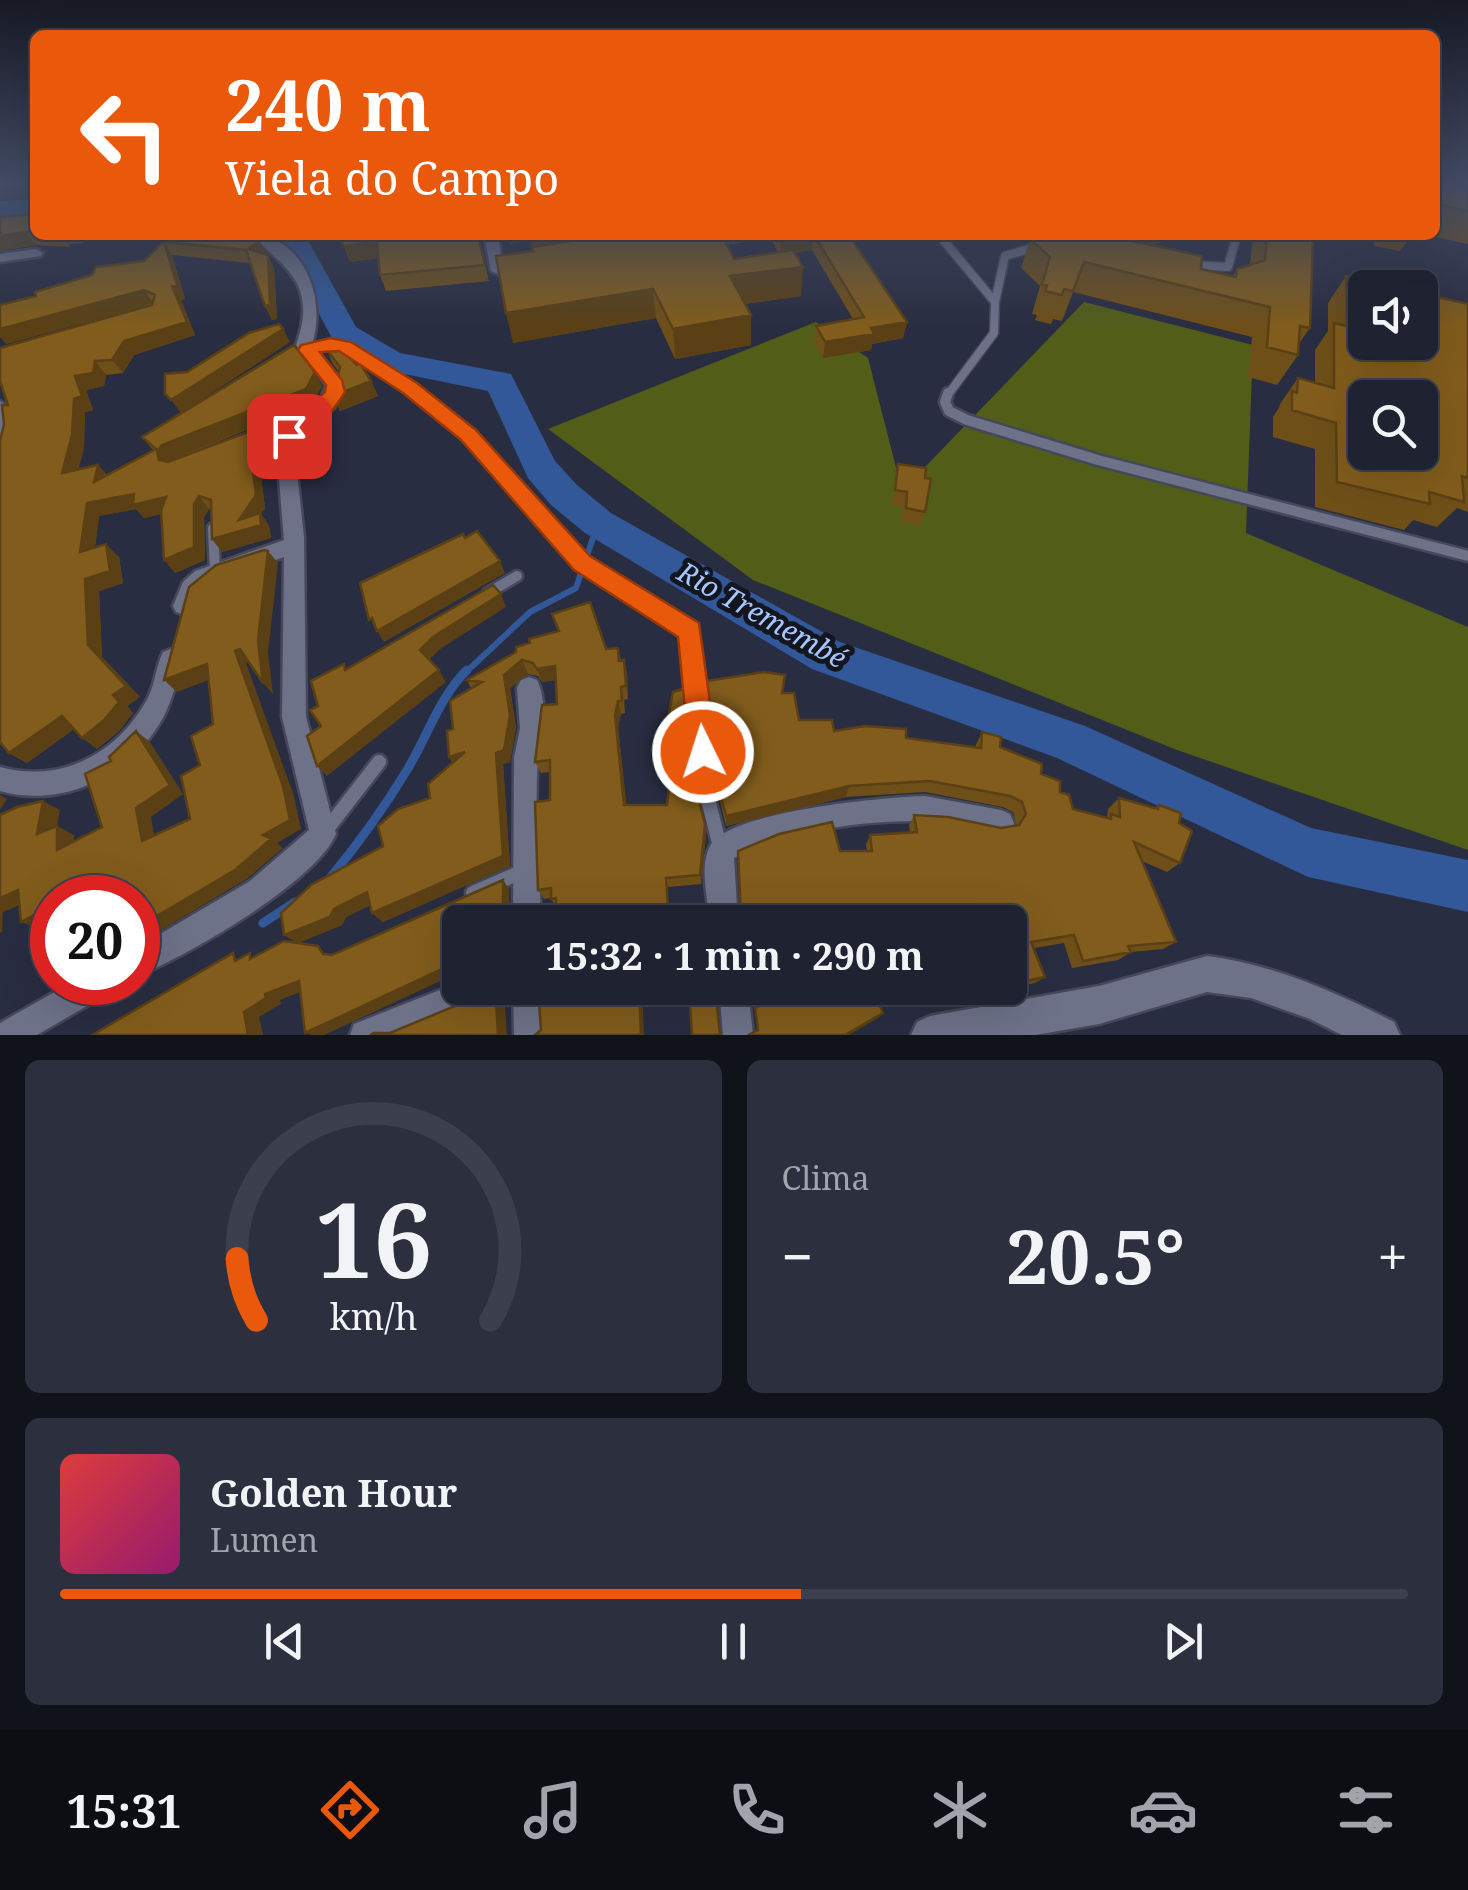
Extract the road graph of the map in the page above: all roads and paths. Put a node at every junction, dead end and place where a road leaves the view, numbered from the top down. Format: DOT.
graph roads {
  1 [pos="266,240"];
  2 [pos="492,240"];
  3 [pos="715,240"];
  4 [pos="943,240"];
  5 [pos="1236,240"];
  6 [pos="672,246"];
  7 [pos="1050,246"];
  8 [pos="36,253"];
  9 [pos="0,258"];
  10 [pos="1182,263"];
  11 [pos="536,268"];
  12 [pos="995,302"];
  13 [pos="300,350"];
  14 [pos="0,408"];
  15 [pos="285,442"];
  16 [pos="233,445"];
  17 [pos="0,456"];
  18 [pos="213,517"];
  19 [pos="294,545"];
  20 [pos="1468,556"];
  21 [pos="214,572"];
  22 [pos="517,576"];
  23 [pos="468,605"];
  24 [pos="528,688"];
  25 [pos="379,762"];
  26 [pos="0,779"];
  27 [pos="1001,823"];
  28 [pos="323,834"];
  29 [pos="721,851"];
  30 [pos="526,870"];
  31 [pos="459,899"];
  32 [pos="527,905"];
  33 [pos="722,905"];
  34 [pos="160,949"];
  35 [pos="442,1004"];
  36 [pos="61,1005"];
  37 [pos="528,1005"];
  38 [pos="735,1005"];
  39 [pos="8,1035"];
  40 [pos="365,1035"];
  41 [pos="528,1035"];
  42 [pos="738,1035"];
  43 [pos="930,1035"];
  44 [pos="1381,1035"];
  1 -- 13 [label="street"];
  2 -- 11 [label="street"];
  3 -- 6 [label="street"];
  4 -- 12 [label="lane"];
  5 -- 10 [label="lane"];
  7 -- 12 [label="lane"];
  8 -- 9 [label="street"];
  12 -- 20 [label="lane"];
  13 -- 15 [label="street"];
  13 -- 29 [label="lane"];
  14 -- 17 [label="street"];
  15 -- 16 [label="lane"];
  15 -- 19 [label="street"];
  18 -- 21 [label="lane"];
  19 -- 21 [label="street"];
  19 -- 28 [label="street"];
  21 -- 26 [label="street"];
  22 -- 23 [label="lane"];
  24 -- 30 [label="street"];
  25 -- 28 [label="lane"];
  27 -- 29 [label="street"];
  28 -- 34 [label="street"];
  29 -- 33 [label="street"];
  30 -- 31 [label="lane"];
  30 -- 32 [label="street"];
  35 -- 40 [label="street"];
  36 -- 39 [label="street"];
  37 -- 41 [label="street"];
  38 -- 42 [label="street"];
  43 -- 44 [label="street"];
}
